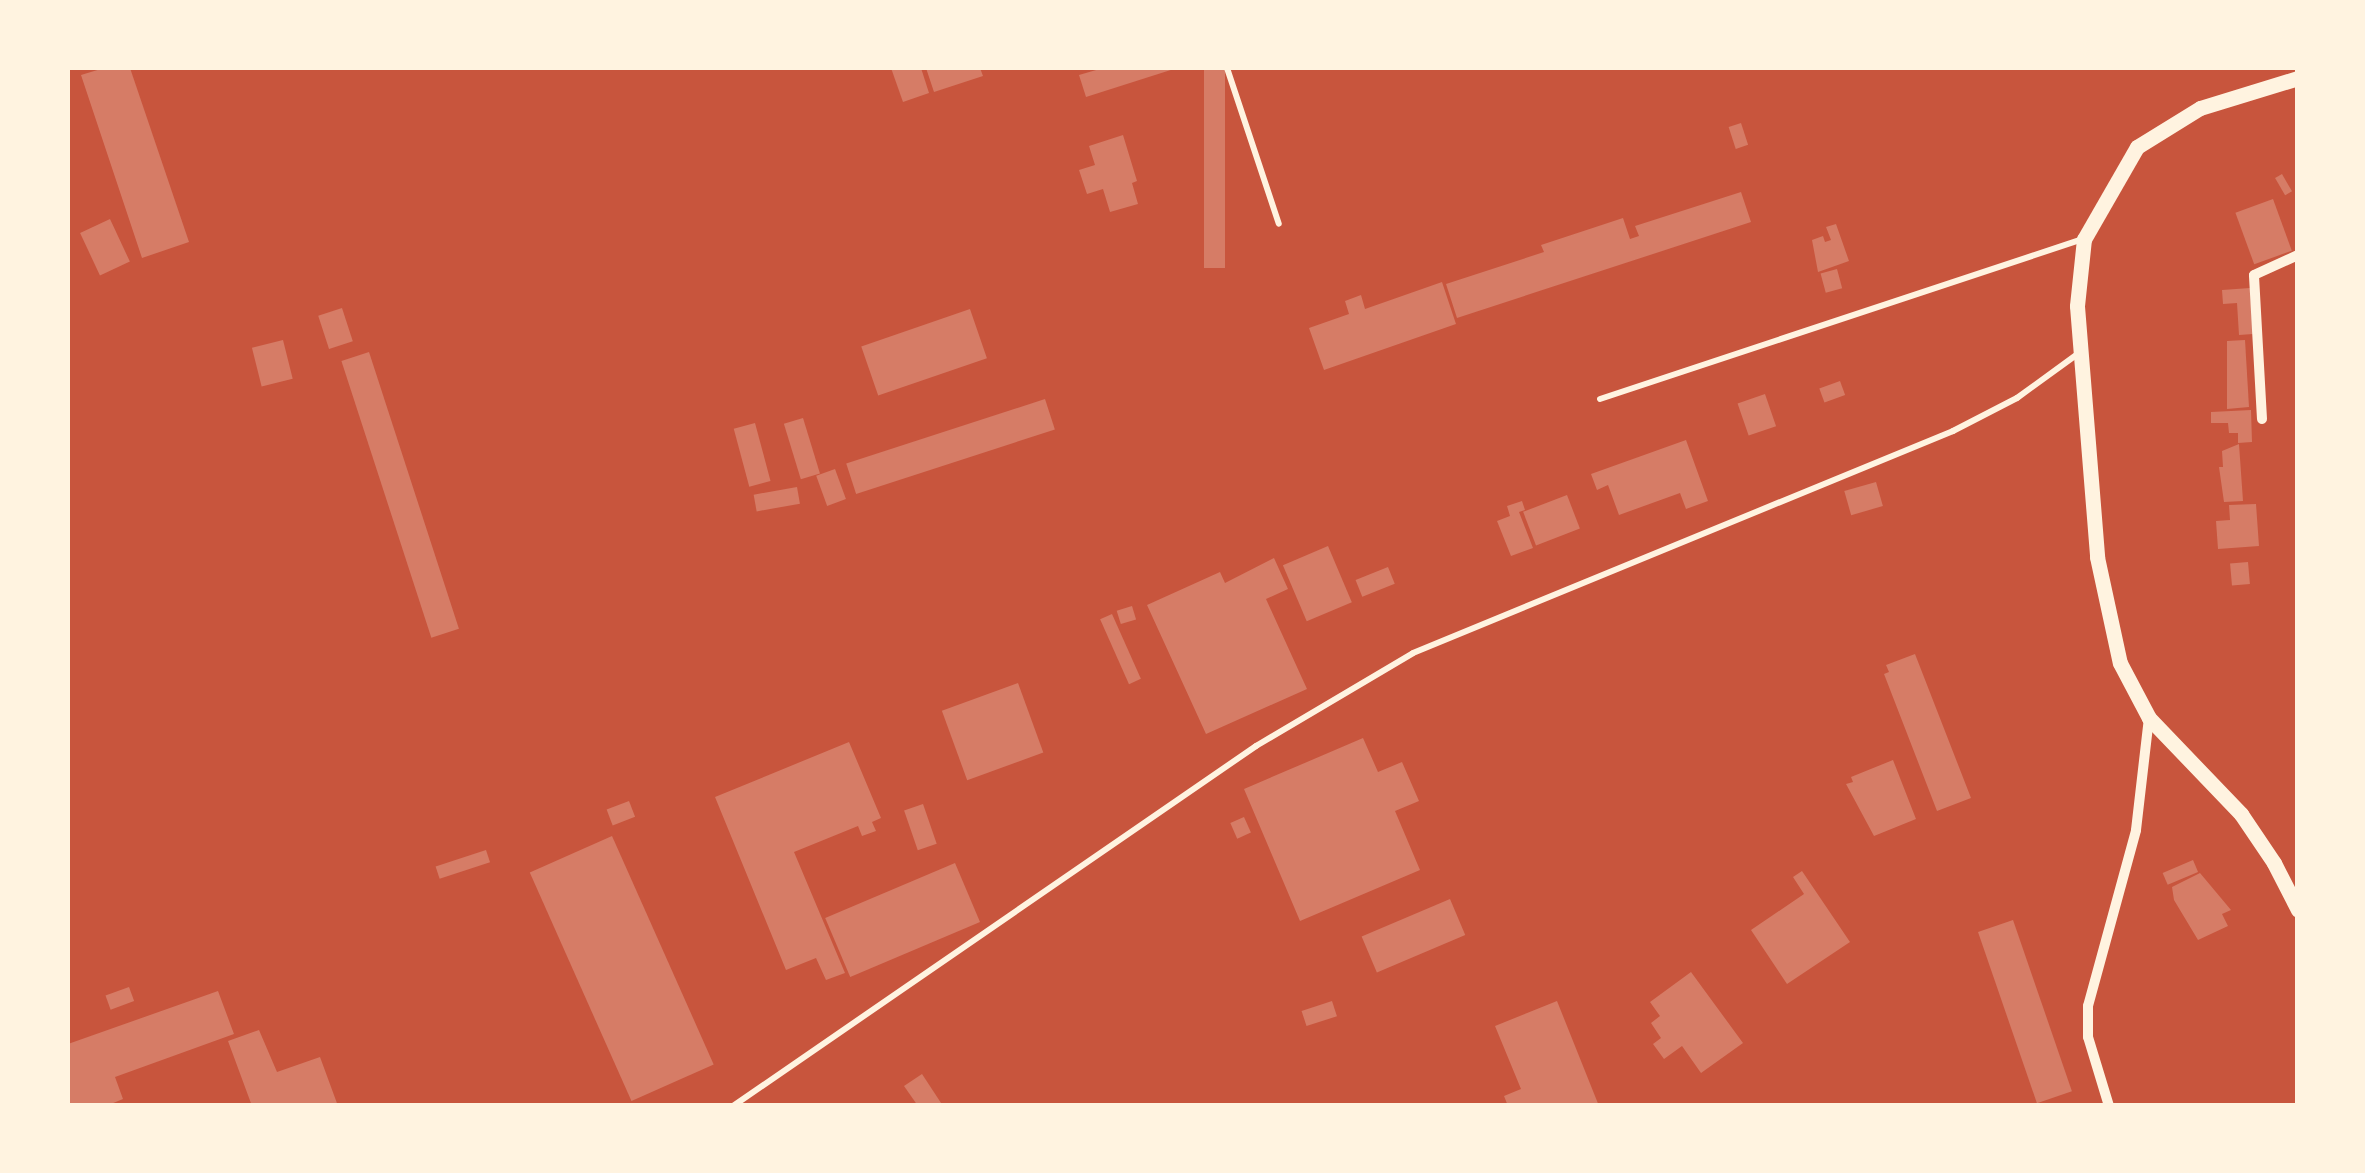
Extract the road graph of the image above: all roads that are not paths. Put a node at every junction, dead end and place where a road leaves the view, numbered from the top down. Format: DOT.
graph roads {
  1 [pos="1228,68"];
  2 [pos="2298,78"];
  3 [pos="1279,224"];
  4 [pos="2084,239"];
  5 [pos="2298,256"];
  6 [pos="2080,352"];
  7 [pos="1600,399"];
  8 [pos="2262,418"];
  9 [pos="2148,718"];
  10 [pos="2298,910"];
  11 [pos="733,1106"];
  12 [pos="2109,1106"];
  1 -- 3 [label="lane"];
  2 -- 4 [label="street"];
  4 -- 6 [label="street"];
  4 -- 7 [label="lane"];
  5 -- 8 [label="street"];
  6 -- 9 [label="street"];
  6 -- 11 [label="lane"];
  9 -- 10 [label="street"];
  9 -- 12 [label="street"];
}
